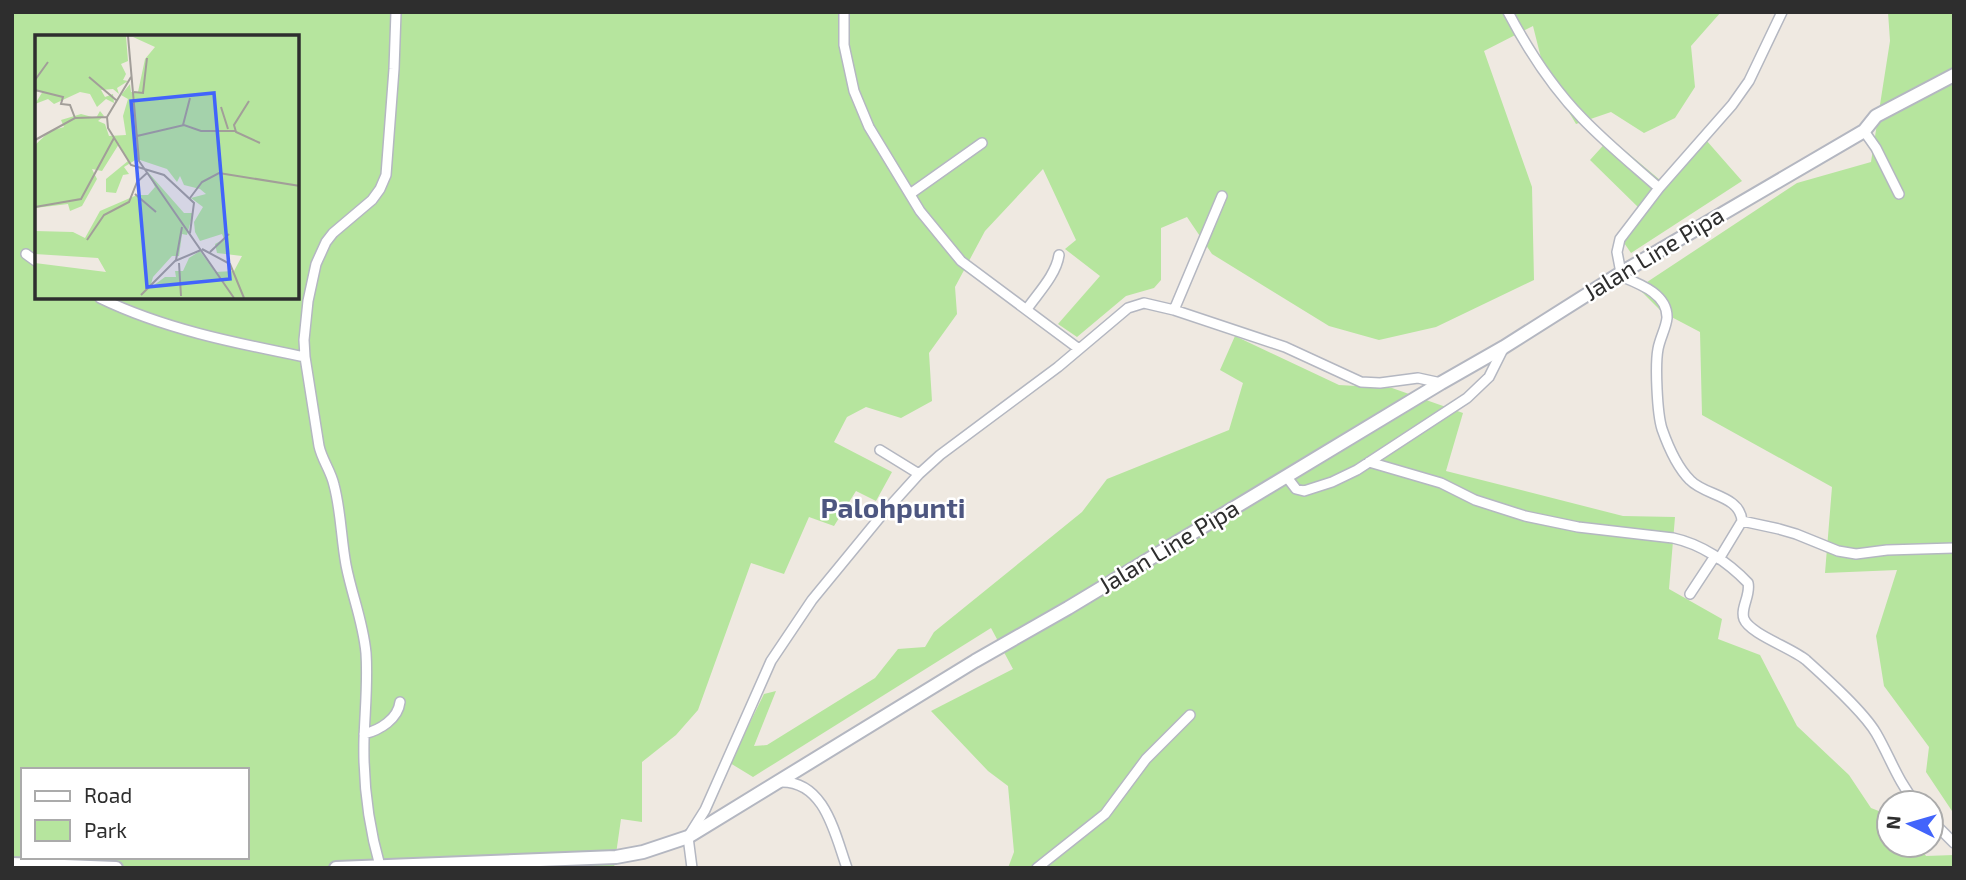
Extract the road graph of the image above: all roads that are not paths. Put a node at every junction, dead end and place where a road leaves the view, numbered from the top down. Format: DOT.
graph roads {
  1 [pos="396,12"];
  2 [pos="844,12"];
  3 [pos="1508,12"];
  4 [pos="1782,12"];
  5 [pos="1954,75"];
  6 [pos="1864,131"];
  7 [pos="982,143"];
  8 [pos="1658,188"];
  9 [pos="910,194"];
  10 [pos="1899,194"];
  11 [pos="1222,196"];
  12 [pos="26,254"];
  13 [pos="1059,255"];
  14 [pos="35,260"];
  15 [pos="1619,274"];
  16 [pos="103,299"];
  17 [pos="1027,309"];
  18 [pos="1174,310"];
  19 [pos="1504,347"];
  20 [pos="1079,349"];
  21 [pos="304,357"];
  22 [pos="1441,383"];
  23 [pos="880,450"];
  24 [pos="1369,462"];
  25 [pos="919,474"];
  26 [pos="1286,476"];
  27 [pos="1742,521"];
  28 [pos="1954,548"];
  29 [pos="1717,558"];
  30 [pos="1690,594"];
  31 [pos="400,702"];
  32 [pos="1190,715"];
  33 [pos="364,734"];
  34 [pos="779,782"];
  35 [pos="1906,789"];
  36 [pos="688,837"];
  37 [pos="12,864"];
  38 [pos="380,866"];
  39 [pos="116,868"];
  40 [pos="336,868"];
  41 [pos="692,868"];
  42 [pos="847,868"];
  43 [pos="1037,868"];
  1 -- 21 [label="street"];
  2 -- 9 [label="street"];
  3 -- 8 [label="street"];
  4 -- 8 [label="street"];
  5 -- 6 [label="main road, Jalan Line Pipa"];
  6 -- 10 [label="street"];
  6 -- 15 [label="main road, Jalan Line Pipa"];
  7 -- 9 [label="street"];
  8 -- 15 [label="street"];
  9 -- 17 [label="street"];
  11 -- 18 [label="street"];
  12 -- 14 [label="street"];
  13 -- 17 [label="street"];
  15 -- 19 [label="main road, Jalan Line Pipa"];
  15 -- 27 [label="street"];
  16 -- 21 [label="street"];
  17 -- 20 [label="street"];
  18 -- 20 [label="street"];
  18 -- 22 [label="street"];
  19 -- 22 [label="main road, Jalan Line Pipa"];
  19 -- 24 [label="street"];
  20 -- 25 [label="street"];
  21 -- 33 [label="street"];
  22 -- 26 [label="main road, Jalan Line Pipa"];
  23 -- 25 [label="street"];
  24 -- 26 [label="street"];
  24 -- 29 [label="street"];
  25 -- 36 [label="street"];
  26 -- 34 [label="main road, Jalan Line Pipa"];
  27 -- 28 [label="street"];
  27 -- 29 [label="street"];
  29 -- 30 [label="street"];
  29 -- 35 [label="street"];
  31 -- 33 [label="street"];
  32 -- 43 [label="street"];
  33 -- 38 [label="street"];
  34 -- 36 [label="main road, Jalan Line Pipa"];
  34 -- 42 [label="street"];
  36 -- 38 [label="main road, Jalan Line Pipa"];
  36 -- 41 [label="street"];
  37 -- 39 [label="main road"];
  38 -- 40 [label="main road, Jalan Line Pipa"];
}
